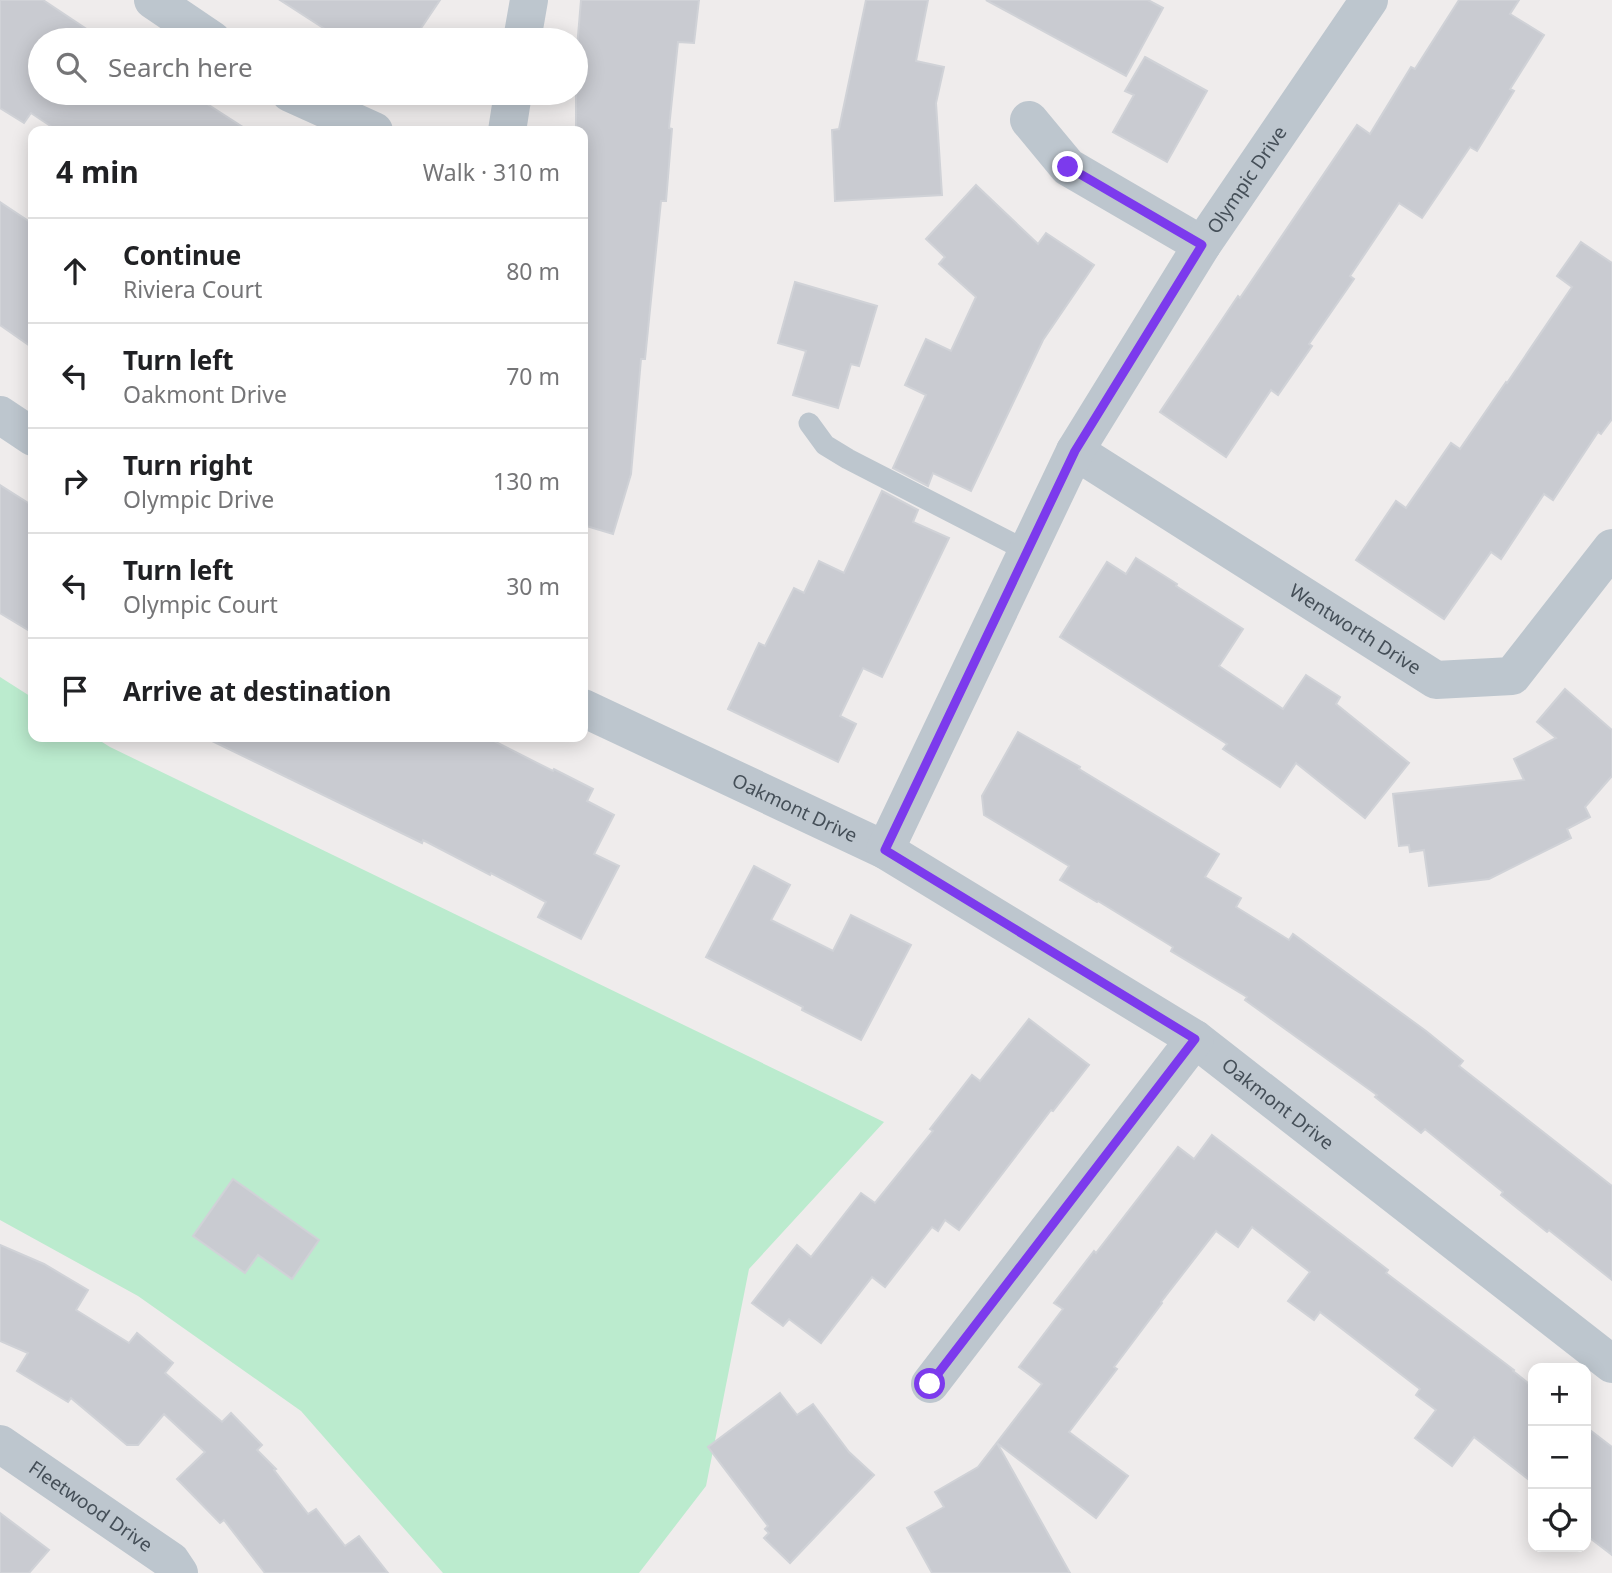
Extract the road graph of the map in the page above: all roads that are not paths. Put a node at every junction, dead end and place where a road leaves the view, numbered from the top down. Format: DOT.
graph roads {
  1 [pos="153,0"];
  2 [pos="529,0"];
  3 [pos="1369,0"];
  4 [pos="194,28"];
  5 [pos="524,28"];
  6 [pos="317,105"];
  7 [pos="511,105"];
  8 [pos="1029,120"];
  9 [pos="363,126"];
  10 [pos="508,126"];
  11 [pos="1202,245"];
  12 [pos="0,415"];
  13 [pos="808,423"];
  14 [pos="28,434"];
  15 [pos="1075,451"];
  16 [pos="1612,548"];
  17 [pos="1027,551"];
  18 [pos="588,710"];
  19 [pos="885,850"];
  20 [pos="1195,1039"];
  21 [pos="1612,1364"];
  22 [pos="930,1384"];
  23 [pos="0,1444"];
  24 [pos="179,1573"];
  1 -- 4 [label="street"];
  2 -- 5 [label="street"];
  3 -- 11 [label="street, Olympic Drive"];
  6 -- 9 [label="street"];
  7 -- 10 [label="street"];
  8 -- 11 [label="street"];
  11 -- 15 [label="street, Olympic Drive"];
  12 -- 14 [label="street"];
  13 -- 17 [label="lane"];
  15 -- 16 [label="street, Wentworth Drive"];
  15 -- 17 [label="street, Olympic Drive"];
  17 -- 19 [label="street, Olympic Drive"];
  18 -- 19 [label="street, Oakmont Drive"];
  19 -- 20 [label="street, Oakmont Drive"];
  20 -- 21 [label="street, Oakmont Drive"];
  20 -- 22 [label="street"];
  23 -- 24 [label="street, Fleetwood Drive"];
}
